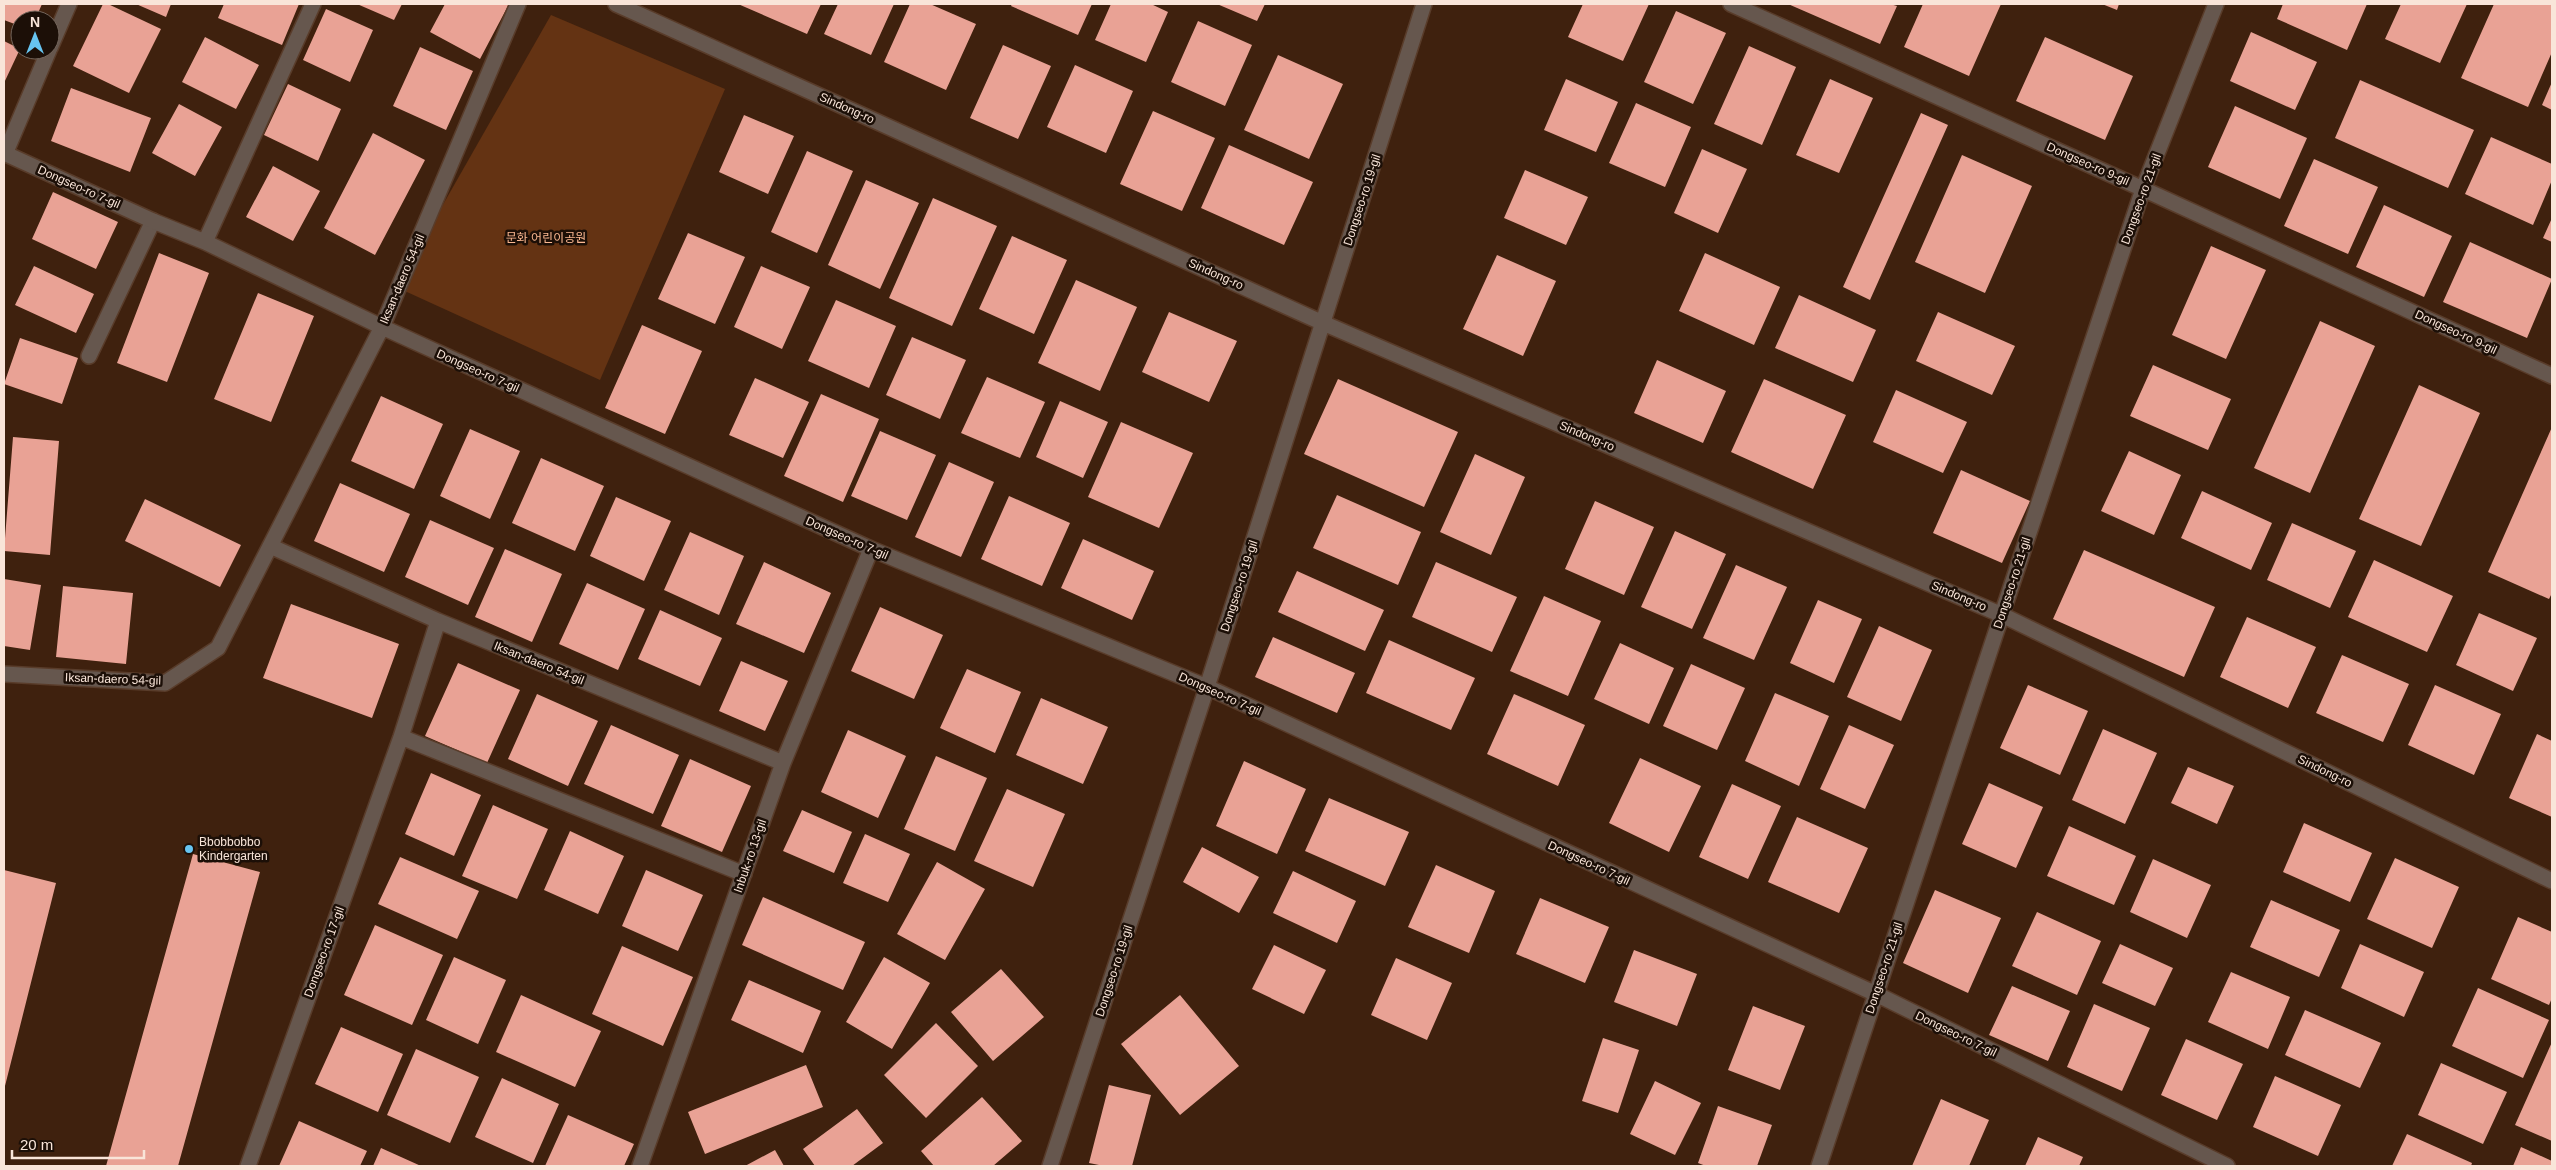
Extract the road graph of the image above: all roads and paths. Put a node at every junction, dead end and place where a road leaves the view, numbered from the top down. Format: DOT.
graph roads {
  1 [pos="69,4"];
  2 [pos="313,4"];
  3 [pos="518,4"];
  4 [pos="616,4"];
  5 [pos="1424,4"];
  6 [pos="1731,4"];
  7 [pos="2216,4"];
  8 [pos="60,25"];
  9 [pos="45,60"];
  10 [pos="4,154"];
  11 [pos="2144,188"];
  12 [pos="153,221"];
  13 [pos="206,242"];
  14 [pos="1323,323"];
  15 [pos="382,327"];
  16 [pos="89,356"];
  17 [pos="2552,376"];
  18 [pos="270,546"];
  19 [pos="871,549"];
  20 [pos="2002,615"];
  21 [pos="438,621"];
  22 [pos="4,674"];
  23 [pos="1206,687"];
  24 [pos="401,737"];
  25 [pos="783,763"];
  26 [pos="744,874"];
  27 [pos="2552,881"];
  28 [pos="1876,994"];
  29 [pos="248,1166"];
  30 [pos="640,1166"];
  31 [pos="1050,1166"];
  32 [pos="1818,1166"];
  33 [pos="2227,1166"];
  1 -- 8 [label="street, Dongseo-ro 7-gil"];
  2 -- 13 [label="street"];
  3 -- 15 [label="street, Iksan-daero 54-gil"];
  4 -- 14 [label="street, Sindong-ro"];
  5 -- 14 [label="street, Dongseo-ro 19-gil"];
  6 -- 11 [label="street, Dongseo-ro 9-gil"];
  7 -- 11 [label="street, Dongseo-ro 21-gil"];
  9 -- 10 [label="street, Dongseo-ro 7-gil"];
  10 -- 12 [label="street, Dongseo-ro 7-gil"];
  11 -- 17 [label="street, Dongseo-ro 9-gil"];
  11 -- 20 [label="street, Dongseo-ro 21-gil"];
  12 -- 13 [label="street, Dongseo-ro 7-gil"];
  12 -- 16 [label="street"];
  13 -- 15 [label="street, Dongseo-ro 7-gil"];
  14 -- 20 [label="street, Sindong-ro"];
  14 -- 23 [label="street, Dongseo-ro 19-gil"];
  15 -- 18 [label="street, Iksan-daero 54-gil"];
  15 -- 19 [label="street, Dongseo-ro 7-gil"];
  18 -- 21 [label="street, Iksan-daero 54-gil"];
  18 -- 22 [label="street, Iksan-daero 54-gil"];
  19 -- 23 [label="street, Dongseo-ro 7-gil"];
  19 -- 25 [label="street, Inbuk-ro 13-gil"];
  20 -- 27 [label="street, Sindong-ro"];
  20 -- 28 [label="street, Dongseo-ro 21-gil"];
  21 -- 24 [label="street, Dongseo-ro 17-gil"];
  21 -- 25 [label="street, Iksan-daero 54-gil"];
  23 -- 28 [label="street, Dongseo-ro 7-gil"];
  23 -- 31 [label="street, Dongseo-ro 19-gil"];
  24 -- 26 [label="street"];
  24 -- 29 [label="street, Dongseo-ro 17-gil"];
  25 -- 26 [label="street, Inbuk-ro 13-gil"];
  26 -- 30 [label="street, Inbuk-ro 13-gil"];
  28 -- 32 [label="street, Dongseo-ro 21-gil"];
  28 -- 33 [label="street, Dongseo-ro 7-gil"];
}
